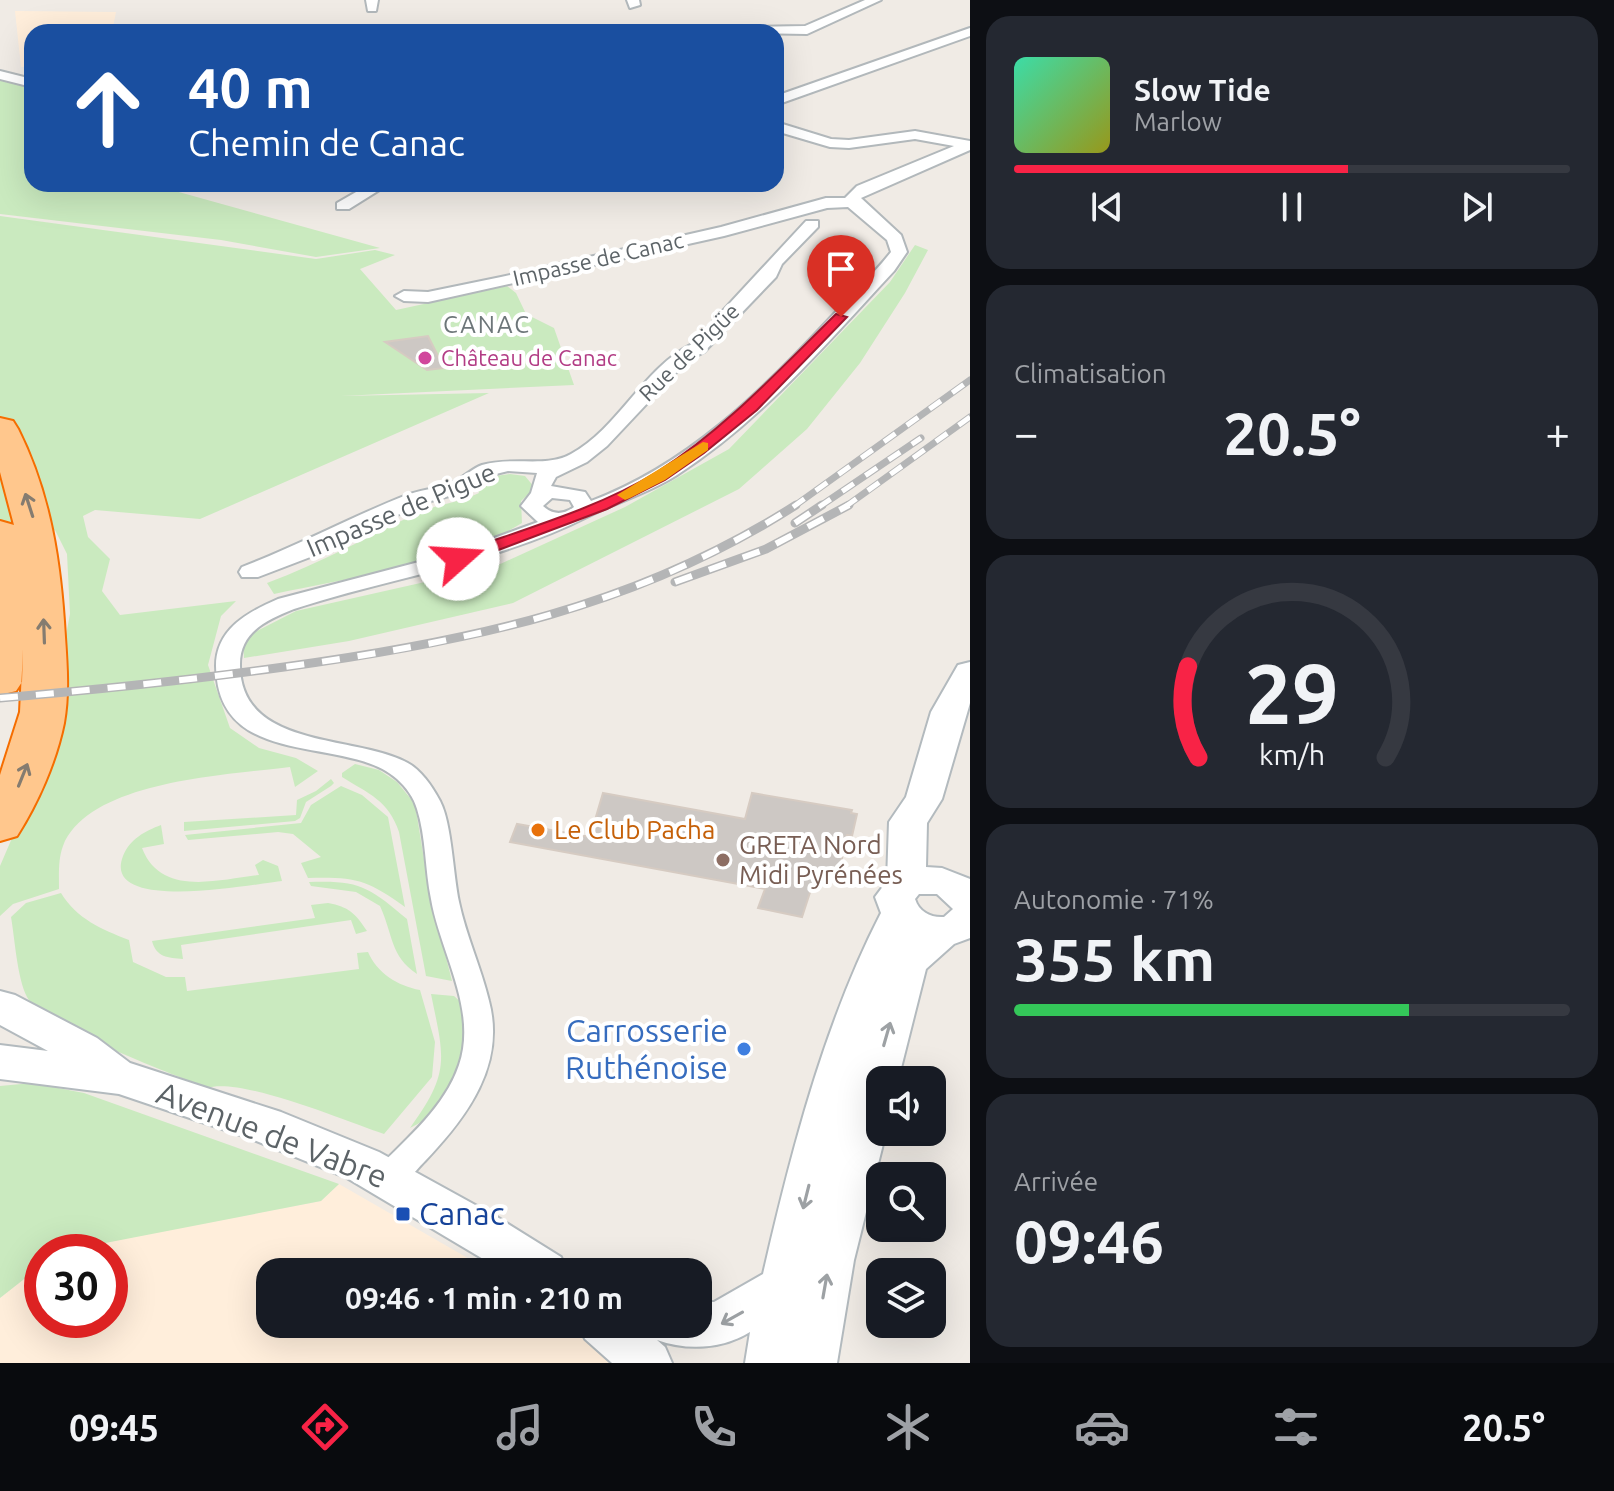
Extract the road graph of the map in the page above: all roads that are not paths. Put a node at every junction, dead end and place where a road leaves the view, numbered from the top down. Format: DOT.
graph roads {
  1 [pos="875,0"];
  2 [pos="784,30"];
  3 [pos="970,32"];
  4 [pos="24,71"];
  5 [pos="1,75"];
  6 [pos="24,81"];
  7 [pos="784,98"];
  8 [pos="784,129"];
  9 [pos="970,145"];
  10 [pos="367,192"];
  11 [pos="852,202"];
  12 [pos="343,206"];
  13 [pos="791,213"];
  14 [pos="404,296"];
  15 [pos="0,429"];
  16 [pos="556,468"];
  17 [pos="541,508"];
  18 [pos="576,510"];
  19 [pos="0,533"];
  20 [pos="250,572"];
  21 [pos="970,672"];
  22 [pos="0,682"];
  23 [pos="924,799"];
  24 [pos="0,825"];
  25 [pos="903,899"];
  26 [pos="957,908"];
  27 [pos="0,1006"];
  28 [pos="0,1062"];
  29 [pos="120,1077"];
  30 [pos="388,1178"];
  31 [pos="521,1258"];
  32 [pos="784,1286"];
  33 [pos="712,1324"];
  34 [pos="619,1338"];
  35 [pos="647,1363"];
  36 [pos="770,1363"];
  37 [pos="812,1363"];
  1 -- 2 [label="street"];
  3 -- 7 [label="street"];
  4 -- 5 [label="street"];
  5 -- 6 [label="street"];
  8 -- 9 [label="street"];
  9 -- 11 [label="street"];
  10 -- 12 [label="street"];
  11 -- 13 [label="street"];
  11 -- 18 [label="street"];
  13 -- 14 [label="street, Impasse de Canac"];
  13 -- 16 [label="street, Rue de Pigüe"];
  24 -- 15 [label="highway, one-way"];
  16 -- 17 [label="street"];
  16 -- 20 [label="street, Impasse de Pigue"];
  17 -- 18 [label="street"];
  17 -- 18 [label="street"];
  17 -- 30 [label="street"];
  19 -- 22 [label="highway"];
  21 -- 23 [label="main road"];
  23 -- 25 [label="main road"];
  23 -- 26 [label="main road"];
  25 -- 26 [label="main road"];
  25 -- 32 [label="main road, one-way"];
  37 -- 26 [label="main road, one-way"];
  27 -- 29 [label="main road, Avenue de Vabre"];
  28 -- 29 [label="main road, Avenue de Vabre"];
  29 -- 30 [label="main road, Avenue de Vabre"];
  30 -- 31 [label="main road, Avenue de Vabre"];
  32 -- 33 [label="main road, one-way"];
  32 -- 36 [label="main road"];
  34 -- 35 [label="main road"];
}
